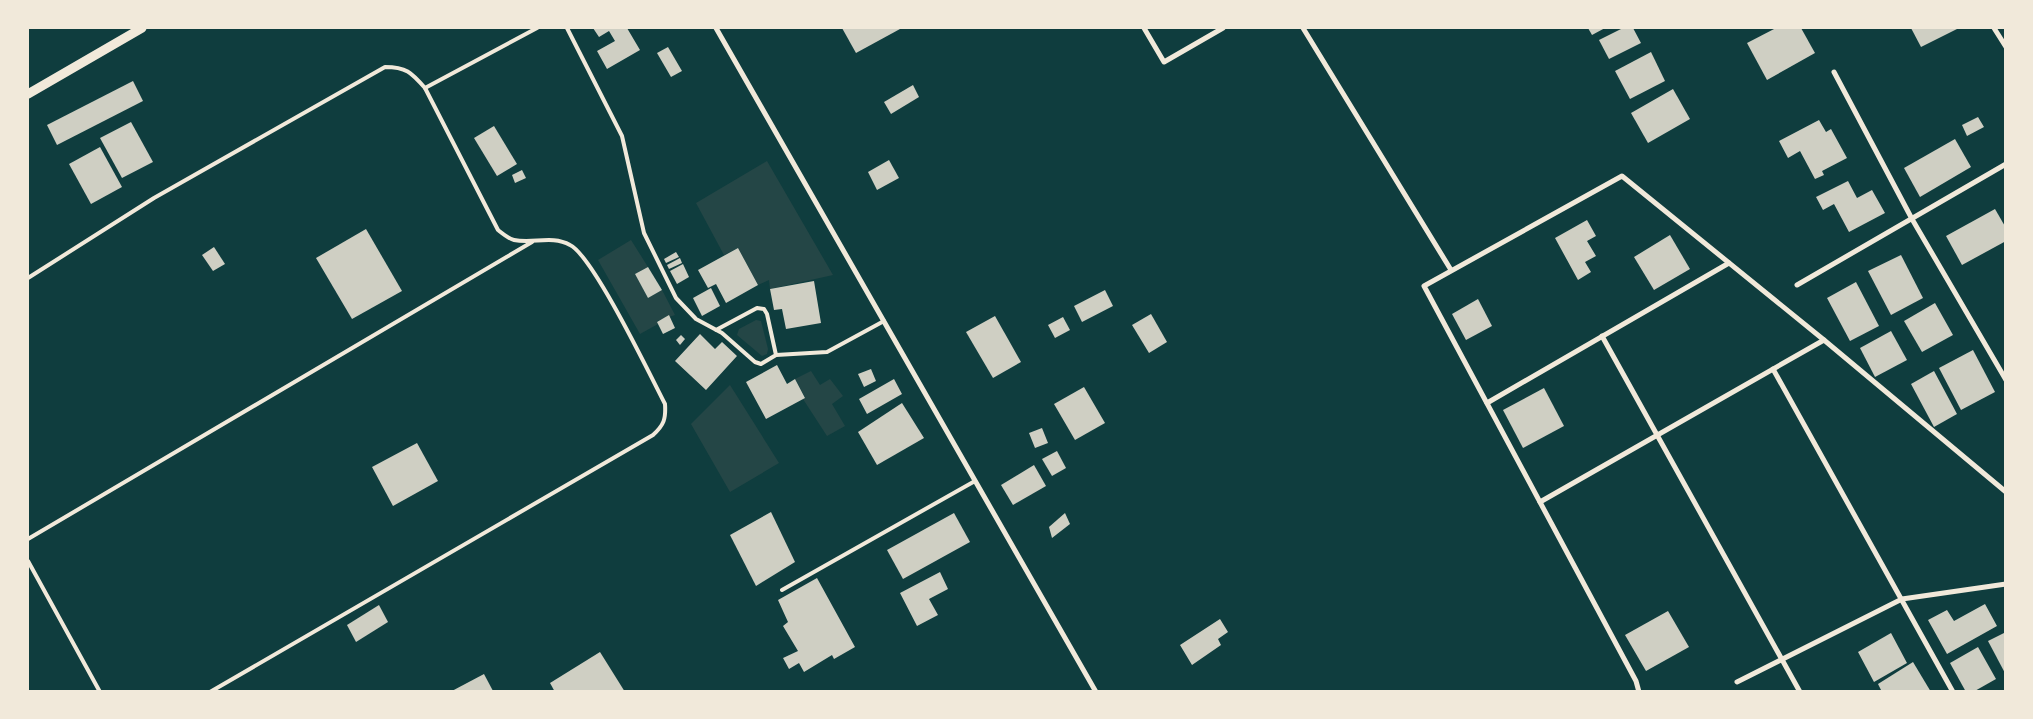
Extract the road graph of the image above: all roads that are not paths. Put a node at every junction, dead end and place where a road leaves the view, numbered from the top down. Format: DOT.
graph roads {
  1 [pos="142,28"];
  2 [pos="537,28"];
  3 [pos="567,28"];
  4 [pos="716,28"];
  5 [pos="1144,28"];
  6 [pos="1223,28"];
  7 [pos="1302,28"];
  8 [pos="1994,28"];
  9 [pos="2006,47"];
  10 [pos="1834,72"];
  11 [pos="424,88"];
  12 [pos="28,94"];
  13 [pos="2006,164"];
  14 [pos="1912,219"];
  15 [pos="533,242"];
  16 [pos="1729,263"];
  17 [pos="1452,270"];
  18 [pos="28,278"];
  19 [pos="1797,285"];
  20 [pos="884,321"];
  21 [pos="716,330"];
  22 [pos="1602,336"];
  23 [pos="1824,340"];
  24 [pos="776,355"];
  25 [pos="1773,369"];
  26 [pos="2006,380"];
  27 [pos="1487,402"];
  28 [pos="1657,435"];
  29 [pos="975,481"];
  30 [pos="2006,492"];
  31 [pos="1540,502"];
  32 [pos="28,538"];
  33 [pos="28,561"];
  34 [pos="2006,584"];
  35 [pos="782,590"];
  36 [pos="1902,599"];
  37 [pos="1782,659"];
  38 [pos="1737,682"];
  39 [pos="100,692"];
  40 [pos="210,692"];
  41 [pos="1096,692"];
  42 [pos="1639,692"];
  43 [pos="1800,692"];
  44 [pos="1953,692"];
  1 -- 12 [label="street"];
  2 -- 11 [label="lane"];
  3 -- 21 [label="lane"];
  4 -- 20 [label="street"];
  5 -- 6 [label="street"];
  7 -- 17 [label="street"];
  8 -- 9 [label="street"];
  10 -- 14 [label="street"];
  11 -- 15 [label="lane"];
  11 -- 18 [label="lane"];
  13 -- 14 [label="street"];
  14 -- 19 [label="street"];
  14 -- 26 [label="street"];
  15 -- 32 [label="lane"];
  15 -- 40 [label="lane"];
  16 -- 17 [label="street"];
  16 -- 22 [label="street"];
  16 -- 23 [label="street"];
  17 -- 27 [label="street"];
  20 -- 24 [label="lane"];
  20 -- 29 [label="street"];
  21 -- 24 [label="lane"];
  21 -- 24 [label="lane"];
  22 -- 27 [label="street"];
  22 -- 28 [label="street"];
  23 -- 25 [label="street"];
  23 -- 30 [label="street"];
  25 -- 28 [label="street"];
  25 -- 36 [label="street"];
  27 -- 31 [label="street"];
  28 -- 31 [label="street"];
  28 -- 37 [label="street"];
  29 -- 35 [label="lane"];
  29 -- 41 [label="street"];
  31 -- 42 [label="street"];
  33 -- 39 [label="lane"];
  34 -- 36 [label="street"];
  36 -- 37 [label="street"];
  36 -- 44 [label="street"];
  37 -- 38 [label="street"];
  37 -- 43 [label="street"];
}
